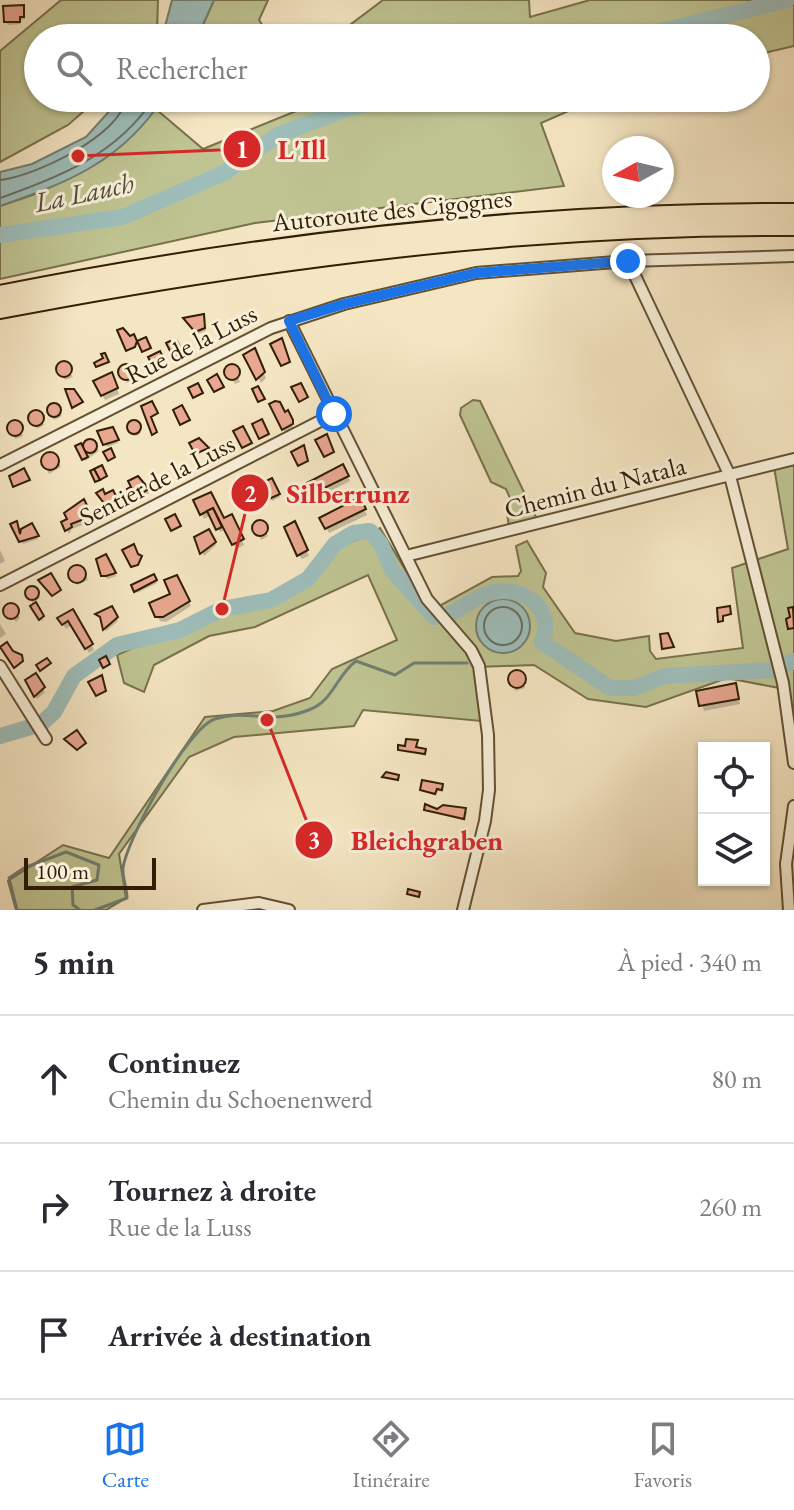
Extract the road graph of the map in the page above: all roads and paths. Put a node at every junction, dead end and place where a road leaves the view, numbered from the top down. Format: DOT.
graph roads {
  1 [pos="794,204"];
  2 [pos="759,213"];
  3 [pos="794,213"];
  4 [pos="794,226"];
  5 [pos="794,256"];
  6 [pos="628,261"];
  7 [pos="0,295"];
  8 [pos="0,309"];
  9 [pos="289,321"];
  10 [pos="334,414"];
  11 [pos="794,459"];
  12 [pos="0,465"];
  13 [pos="730,476"];
  14 [pos="406,556"];
  15 [pos="0,585"];
  16 [pos="0,666"];
  17 [pos="45,736"];
  18 [pos="794,763"];
  19 [pos="794,806"];
  20 [pos="237,907"];
  21 [pos="203,910"];
  22 [pos="289,910"];
  23 [pos="463,910"];
  24 [pos="789,910"];
  1 -- 2 [label="highway"];
  2 -- 3 [label="highway, Autoroute des Cigognes"];
  2 -- 7 [label="highway, Autoroute des Cigognes"];
  4 -- 8 [label="highway, Autoroute des Cigognes"];
  5 -- 6 [label="street, Rue de la Luss"];
  6 -- 9 [label="street, Rue de la Luss"];
  6 -- 13 [label="street"];
  9 -- 10 [label="street"];
  9 -- 12 [label="street, Rue de la Luss"];
  10 -- 14 [label="street"];
  10 -- 15 [label="street, Sentier de la Luss"];
  11 -- 13 [label="street, Chemin du Natala"];
  13 -- 14 [label="street, Chemin du Natala"];
  13 -- 18 [label="street"];
  14 -- 23 [label="street"];
  16 -- 17 [label="street"];
  19 -- 24 [label="street"];
  20 -- 21 [label="street"];
  20 -- 22 [label="street"];
}
